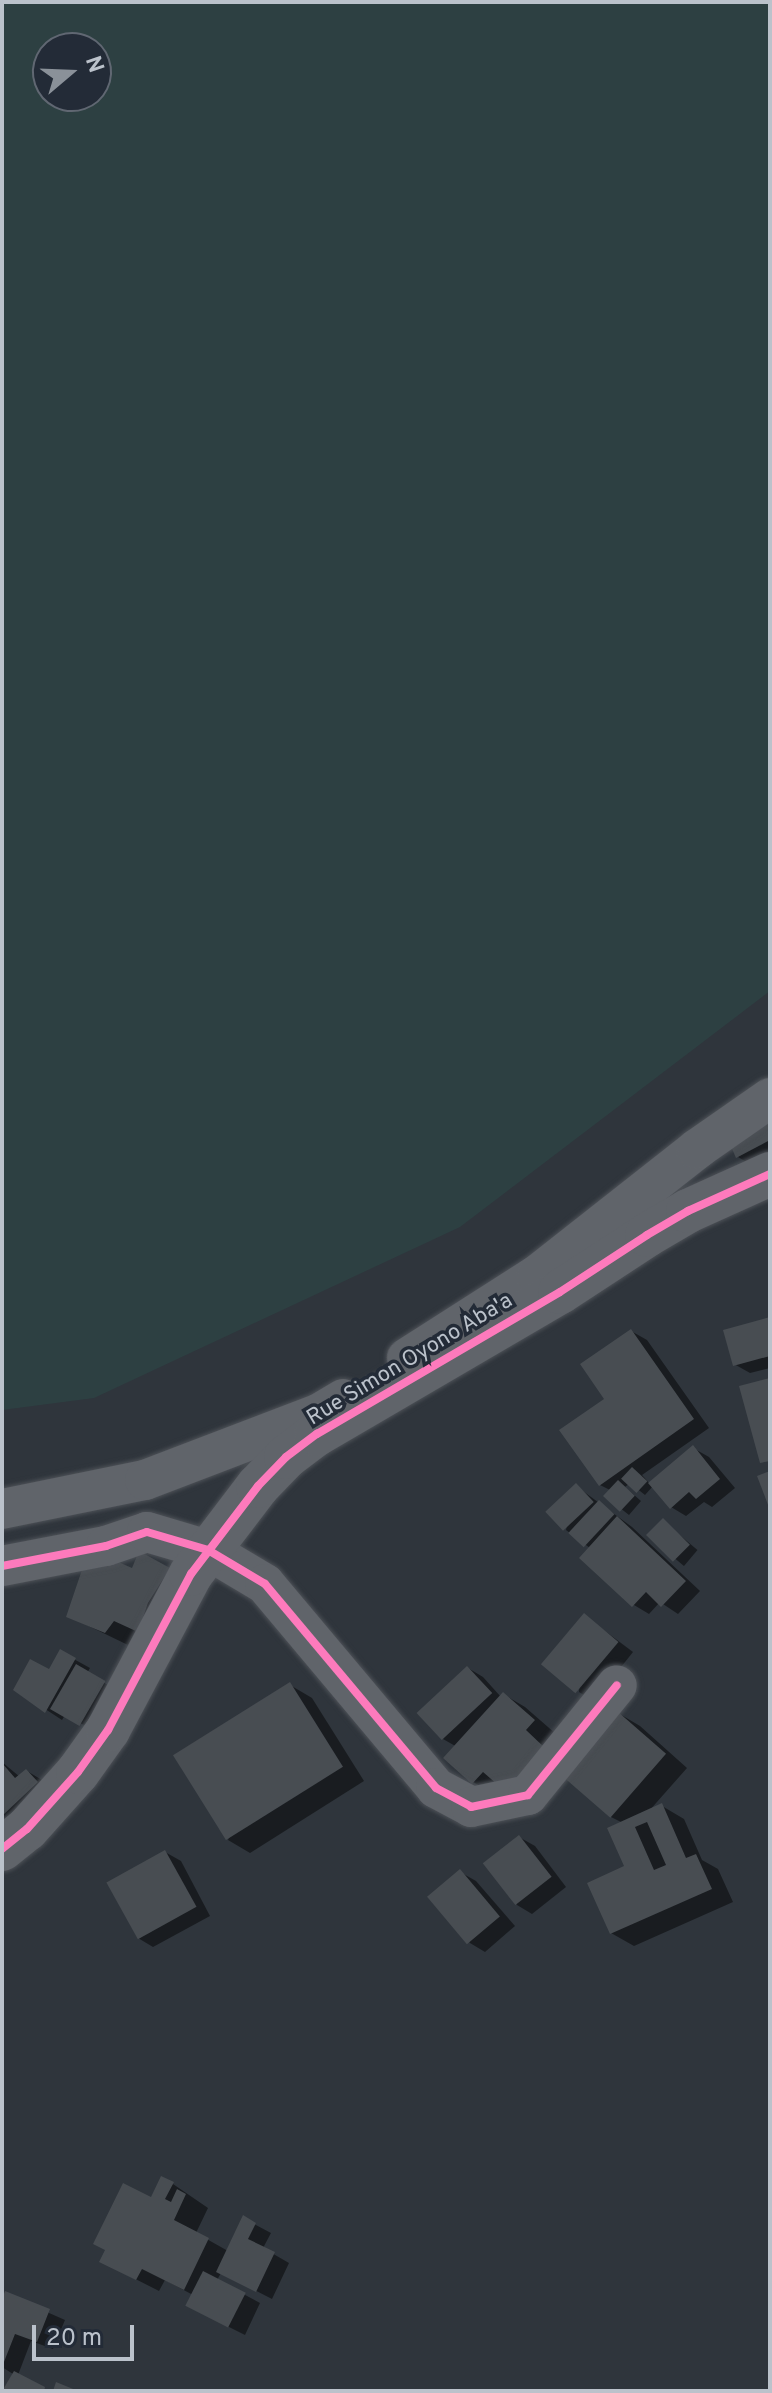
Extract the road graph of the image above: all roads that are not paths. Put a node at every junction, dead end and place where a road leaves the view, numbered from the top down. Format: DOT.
graph roads {
  1 [pos="770,1098"];
  2 [pos="769,1176"];
  3 [pos="2,1509"];
  4 [pos="208,1550"];
  5 [pos="2,1566"];
  6 [pos="617,1685"];
  7 [pos="2,1849"];
  1 -- 3 [label="street"];
  2 -- 4 [label="street, Rue Simon Oyono Aba'a"];
  4 -- 5 [label="street"];
  4 -- 6 [label="street"];
  4 -- 7 [label="street, Rue Simon Oyono Aba'a"];
}
